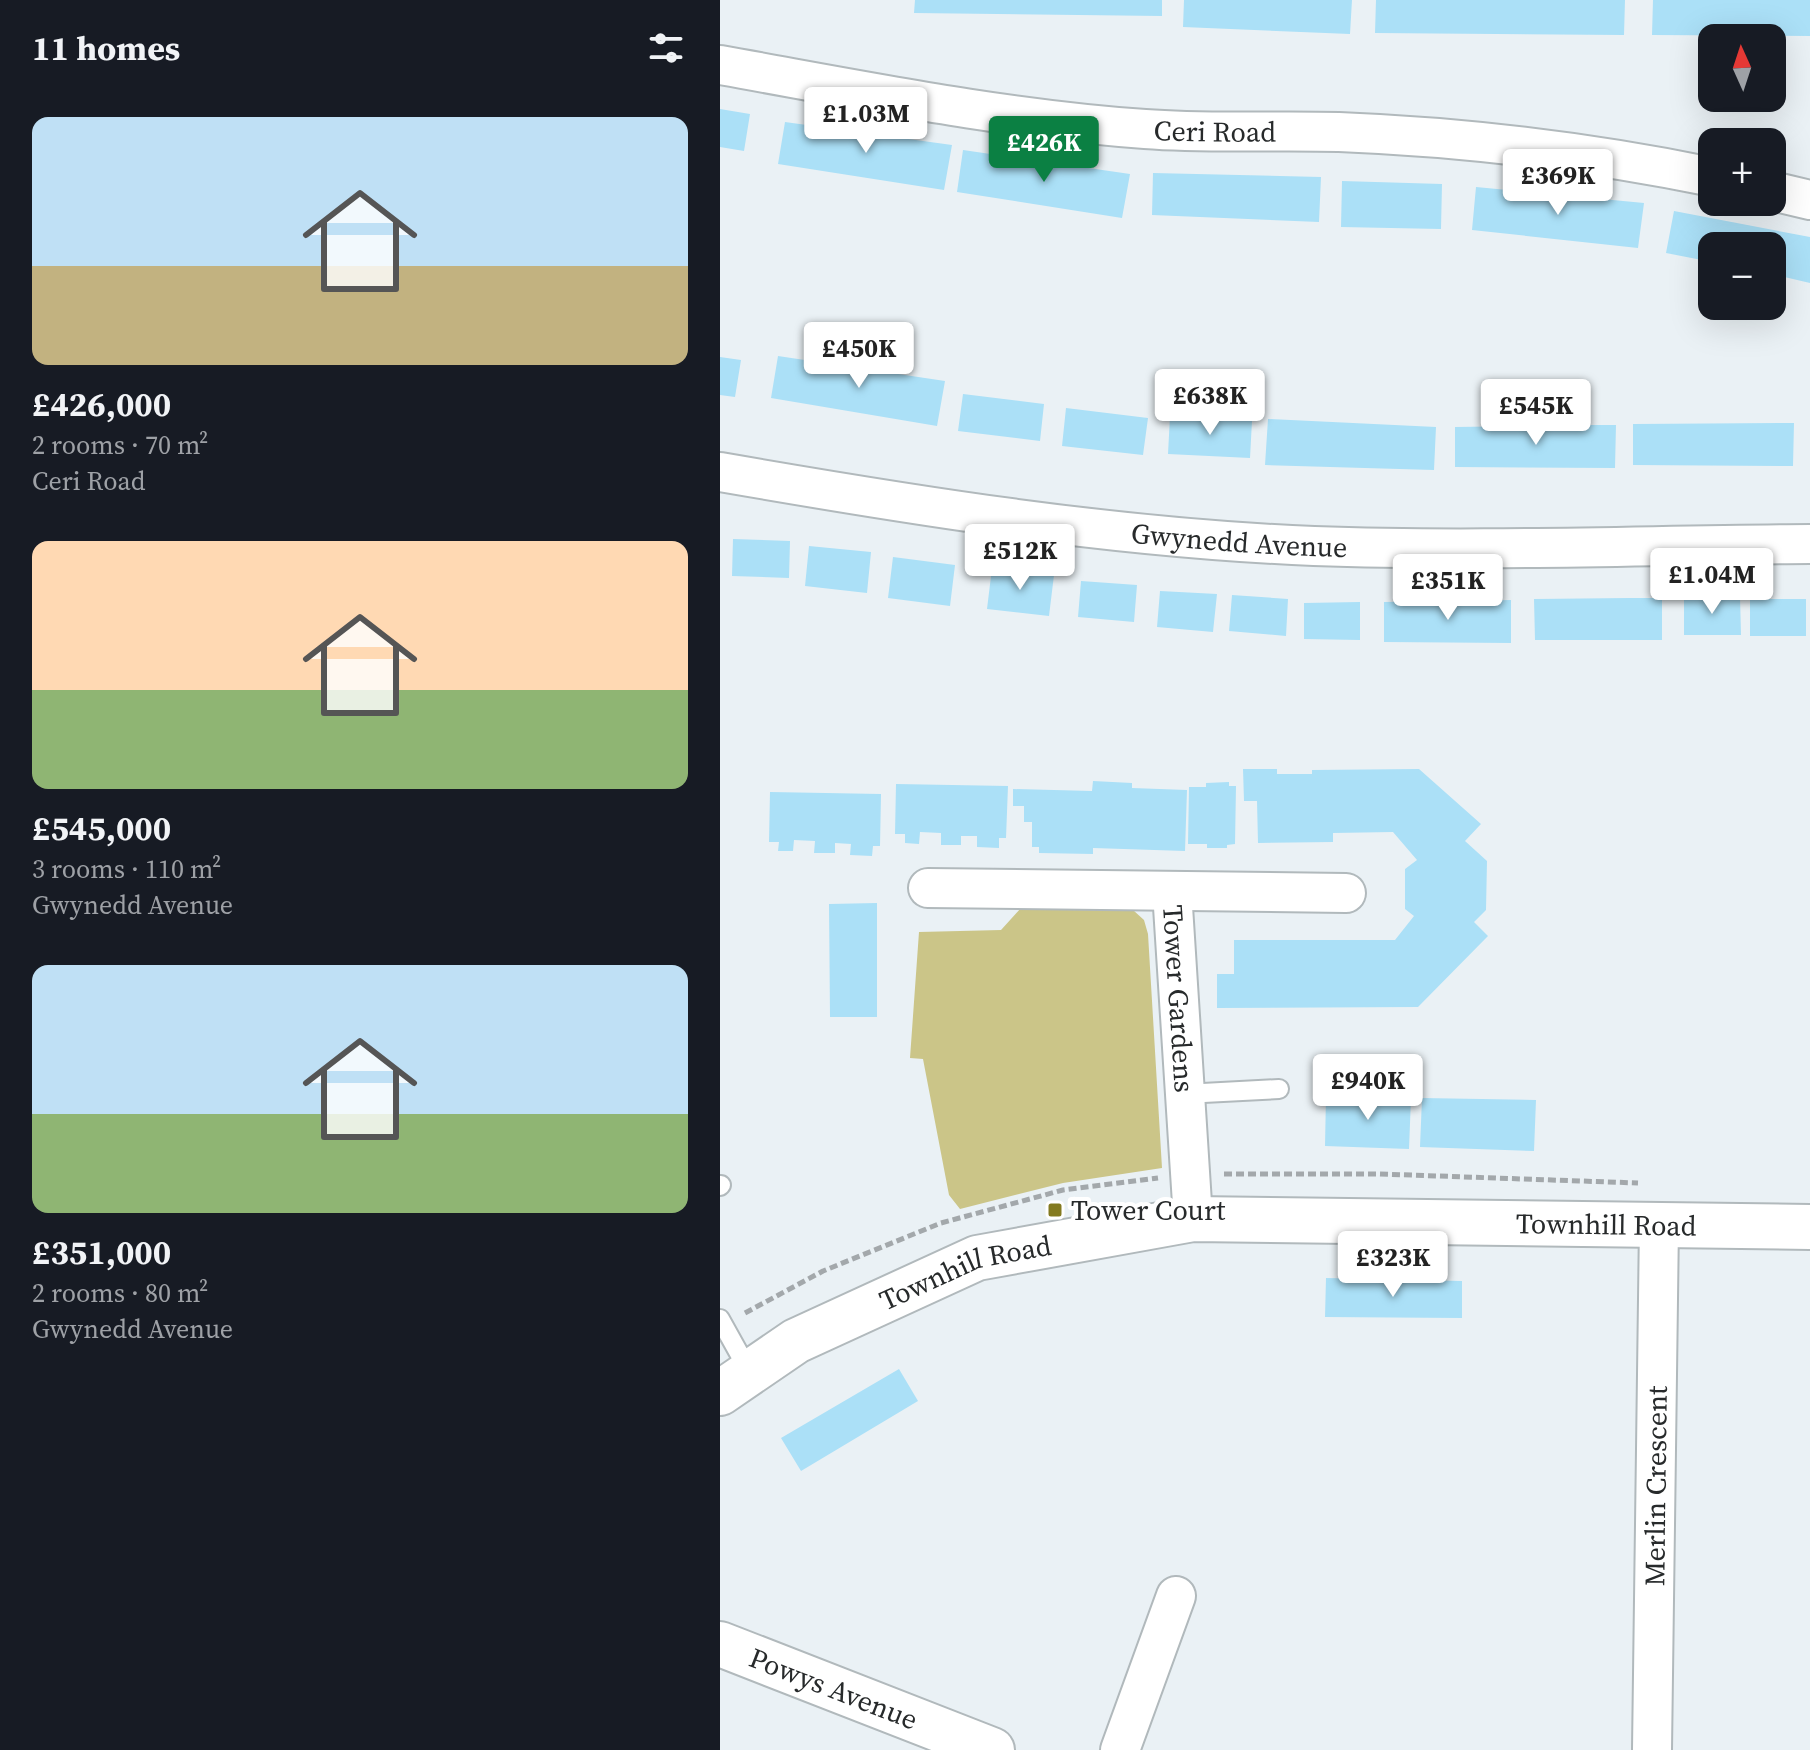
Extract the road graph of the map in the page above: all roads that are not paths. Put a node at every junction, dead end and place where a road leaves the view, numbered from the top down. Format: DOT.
graph roads {
  1 [pos="720,65"];
  2 [pos="1698,174"];
  3 [pos="1786,194"];
  4 [pos="1810,200"];
  5 [pos="720,472"];
  6 [pos="1810,544"];
  7 [pos="1172,891"];
  8 [pos="1346,893"];
  9 [pos="952,899"];
  10 [pos="1279,1089"];
  11 [pos="1184,1094"];
  12 [pos="1193,1219"];
  13 [pos="1659,1224"];
  14 [pos="1810,1227"];
  15 [pos="720,1319"];
  16 [pos="735,1383"];
  17 [pos="1176,1596"];
  18 [pos="720,1644"];
  19 [pos="992,1750"];
  20 [pos="1120,1750"];
  21 [pos="1652,1750"];
  1 -- 2 [label="street, Ceri Road"];
  3 -- 4 [label="street"];
  5 -- 6 [label="street, Gwynedd Avenue"];
  7 -- 8 [label="street"];
  7 -- 9 [label="street, Tower Gardens"];
  7 -- 11 [label="street, Tower Gardens"];
  10 -- 11 [label="lane"];
  11 -- 12 [label="street, Tower Gardens"];
  12 -- 13 [label="street, Townhill Road"];
  12 -- 16 [label="street, Townhill Road"];
  13 -- 14 [label="street, Townhill Road"];
  13 -- 21 [label="street, Merlin Crescent"];
  15 -- 16 [label="lane"];
  17 -- 20 [label="street"];
  18 -- 19 [label="street, Powys Avenue"];
}
